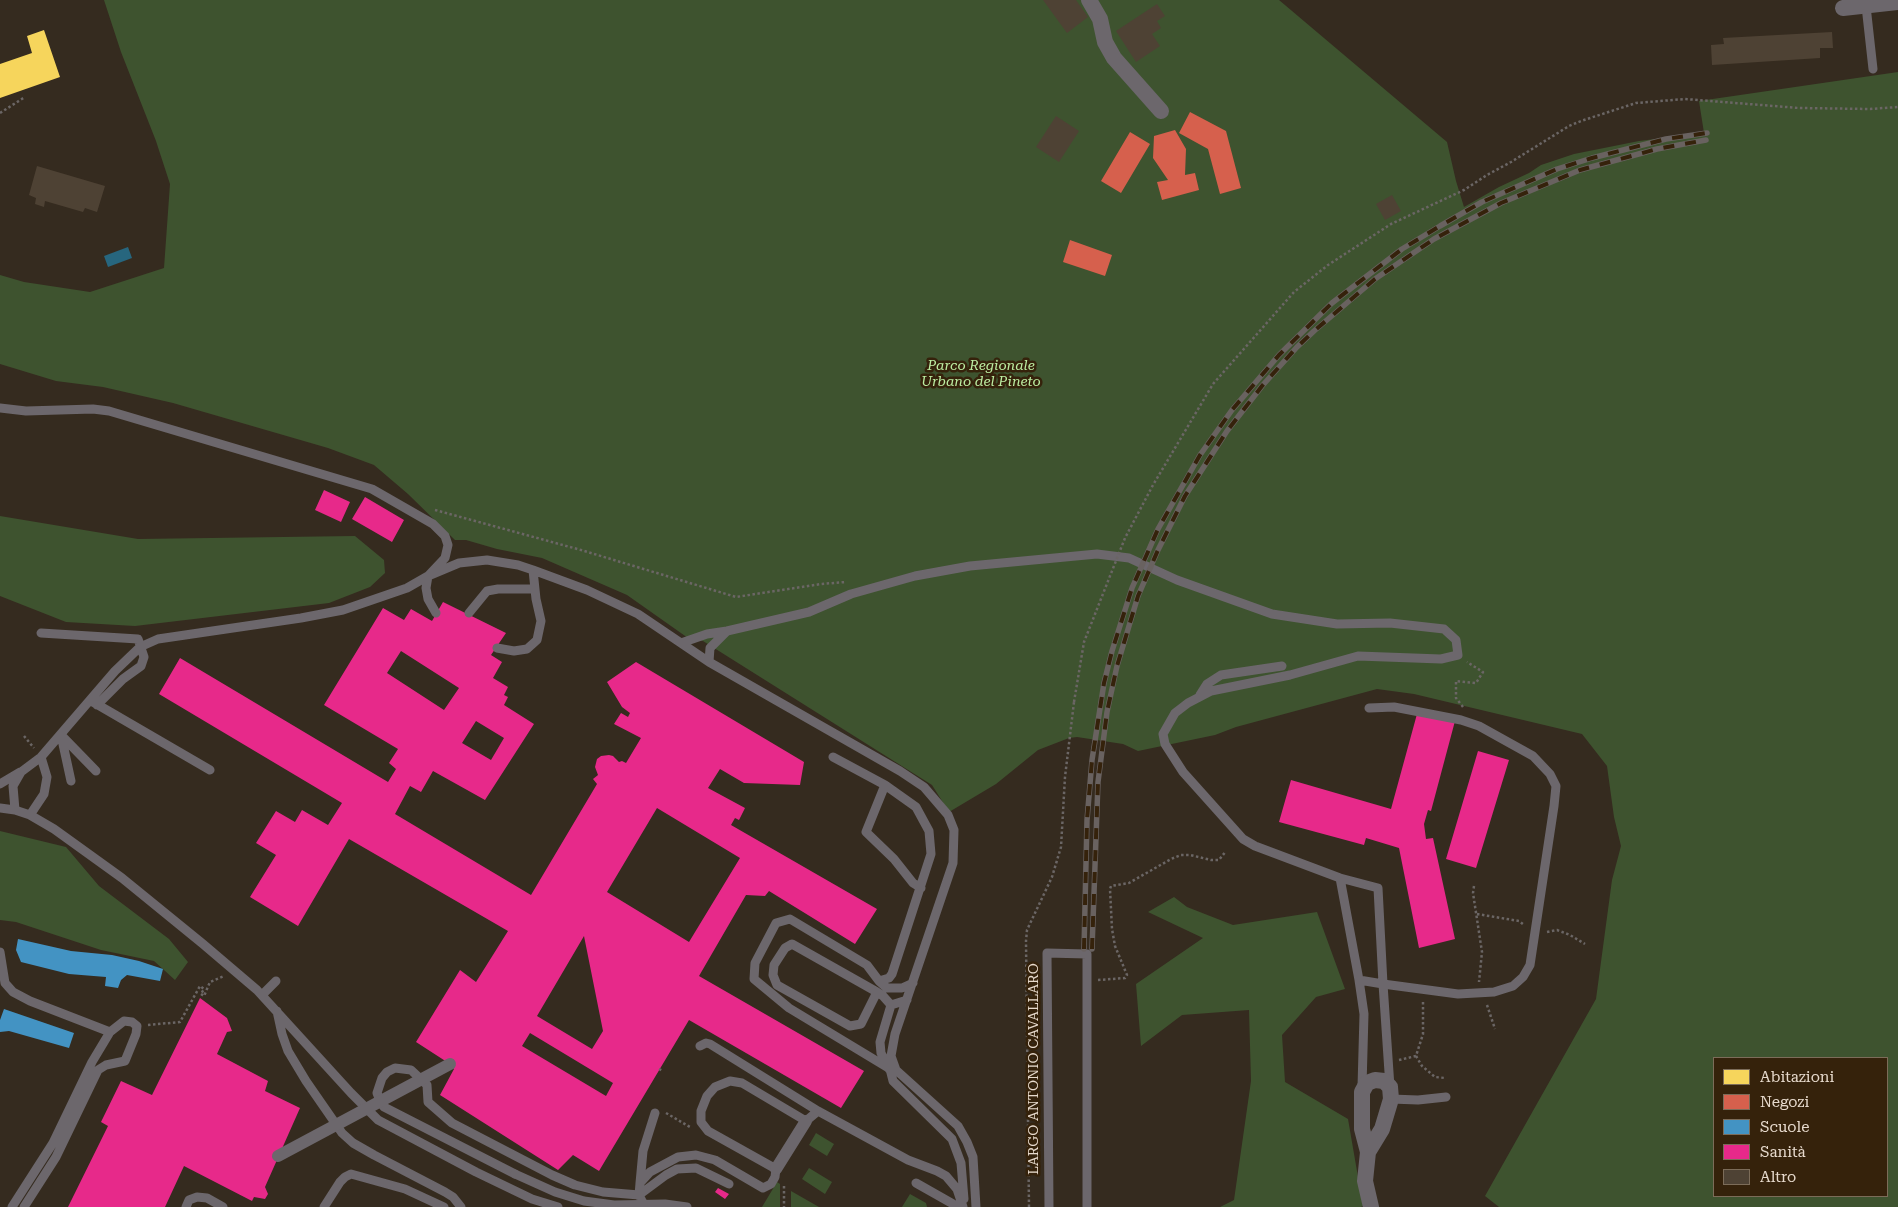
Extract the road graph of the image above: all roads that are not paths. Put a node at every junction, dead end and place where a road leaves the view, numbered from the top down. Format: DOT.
graph roads {
  1 [pos="1089,0"];
  2 [pos="1898,2"];
  3 [pos="1843,4"];
  4 [pos="1866,6"];
  5 [pos="1873,69"];
  6 [pos="1161,111"];
  7 [pos="0,408"];
  8 [pos="533,570"];
  9 [pos="428,576"];
  10 [pos="535,589"];
  11 [pos="436,613"];
  12 [pos="469,613"];
  13 [pos="727,631"];
  14 [pos="41,633"];
  15 [pos="681,643"];
  16 [pos="140,647"];
  17 [pos="496,648"];
  18 [pos="709,662"];
  19 [pos="1282,666"];
  20 [pos="1198,698"];
  21 [pos="94,703"];
  22 [pos="1369,708"];
  23 [pos="61,735"];
  24 [pos="41,757"];
  25 [pos="833,757"];
  26 [pos="210,770"];
  27 [pos="96,771"];
  28 [pos="20,772"];
  29 [pos="71,780"];
  30 [pos="0,784"];
  31 [pos="885,785"];
  32 [pos="0,808"];
  33 [pos="15,810"];
  34 [pos="30,815"];
  35 [pos="1340,878"];
  36 [pos="921,888"];
  37 [pos="0,952"];
  38 [pos="1359,980"];
  39 [pos="276,981"];
  40 [pos="879,981"];
  41 [pos="913,982"];
  42 [pos="1384,984"];
  43 [pos="877,992"];
  44 [pos="262,995"];
  45 [pos="907,1000"];
  46 [pos="891,1005"];
  47 [pos="277,1011"];
  48 [pos="110,1032"];
  49 [pos="700,1046"];
  50 [pos="891,1056"];
  51 [pos="450,1064"];
  52 [pos="890,1069"];
  53 [pos="1362,1092"];
  54 [pos="1391,1093"];
  55 [pos="1446,1097"];
  56 [pos="818,1111"];
  57 [pos="655,1113"];
  58 [pos="806,1121"];
  59 [pos="1368,1152"];
  60 [pos="278,1156"];
  61 [pos="776,1169"];
  62 [pos="640,1182"];
  63 [pos="916,1183"];
  64 [pos="729,1184"];
  65 [pos="639,1195"];
  66 [pos="12,1207"];
  67 [pos="24,1207"];
  68 [pos="186,1207"];
  69 [pos="223,1207"];
  70 [pos="324,1207"];
  71 [pos="444,1207"];
  72 [pos="460,1207"];
  73 [pos="558,1207"];
  74 [pos="650,1207"];
  75 [pos="686,1207"];
  76 [pos="954,1207"];
  77 [pos="964,1207"];
  78 [pos="976,1207"];
  79 [pos="1049,1207"];
  80 [pos="1087,1207"];
  81 [pos="1371,1207"];
  1 -- 6 [label="street"];
  2 -- 4 [label="street"];
  3 -- 4 [label="street"];
  4 -- 5 [label="lane"];
  7 -- 9 [label="lane"];
  8 -- 9 [label="lane"];
  8 -- 10 [label="lane"];
  8 -- 15 [label="lane"];
  9 -- 11 [label="lane"];
  9 -- 16 [label="lane"];
  10 -- 12 [label="lane"];
  10 -- 17 [label="lane"];
  13 -- 15 [label="lane"];
  13 -- 18 [label="lane"];
  13 -- 20 [label="lane"];
  14 -- 16 [label="lane"];
  15 -- 18 [label="lane"];
  16 -- 21 [label="lane"];
  16 -- 21 [label="lane"];
  18 -- 41 [label="lane"];
  19 -- 20 [label="lane"];
  20 -- 35 [label="lane"];
  21 -- 23 [label="lane"];
  21 -- 26 [label="lane"];
  22 -- 42 [label="lane"];
  23 -- 24 [label="lane"];
  23 -- 27 [label="lane"];
  23 -- 29 [label="lane"];
  24 -- 28 [label="lane"];
  24 -- 34 [label="lane"];
  25 -- 31 [label="lane"];
  28 -- 30 [label="lane"];
  28 -- 33 [label="lane"];
  31 -- 36 [label="lane"];
  31 -- 36 [label="lane"];
  32 -- 33 [label="lane"];
  33 -- 34 [label="lane"];
  34 -- 44 [label="lane"];
  35 -- 38 [label="lane"];
  35 -- 42 [label="lane"];
  36 -- 40 [label="lane"];
  37 -- 48 [label="lane"];
  38 -- 42 [label="lane"];
  38 -- 53 [label="lane"];
  39 -- 44 [label="lane"];
  40 -- 41 [label="lane"];
  40 -- 52 [label="lane"];
  41 -- 45 [label="lane"];
  42 -- 54 [label="lane"];
  43 -- 43 [label="lane"];
  43 -- 46 [label="lane"];
  44 -- 47 [label="lane"];
  45 -- 46 [label="lane"];
  45 -- 50 [label="lane"];
  46 -- 52 [label="lane"];
  47 -- 72 [label="lane"];
  47 -- 73 [label="lane"];
  48 -- 66 [label="lane"];
  48 -- 67 [label="lane"];
  49 -- 56 [label="lane"];
  50 -- 52 [label="lane"];
  50 -- 78 [label="lane"];
  51 -- 60 [label="street, bridge"];
  52 -- 77 [label="lane"];
  53 -- 54 [label="street"];
  53 -- 59 [label="street"];
  54 -- 55 [label="lane"];
  54 -- 59 [label="street"];
  56 -- 58 [label="lane"];
  56 -- 77 [label="lane"];
  57 -- 62 [label="lane"];
  58 -- 61 [label="street"];
  58 -- 61 [label="lane"];
  59 -- 81 [label="street"];
  61 -- 62 [label="lane"];
  62 -- 65 [label="lane"];
  63 -- 76 [label="lane"];
  64 -- 65 [label="lane"];
  65 -- 74 [label="lane"];
  65 -- 75 [label="lane, bridge"];
  68 -- 69 [label="lane"];
  70 -- 71 [label="lane"];
  79 -- 80 [label="lane, LARGO ANTONIO CAVALLARO"];
}
